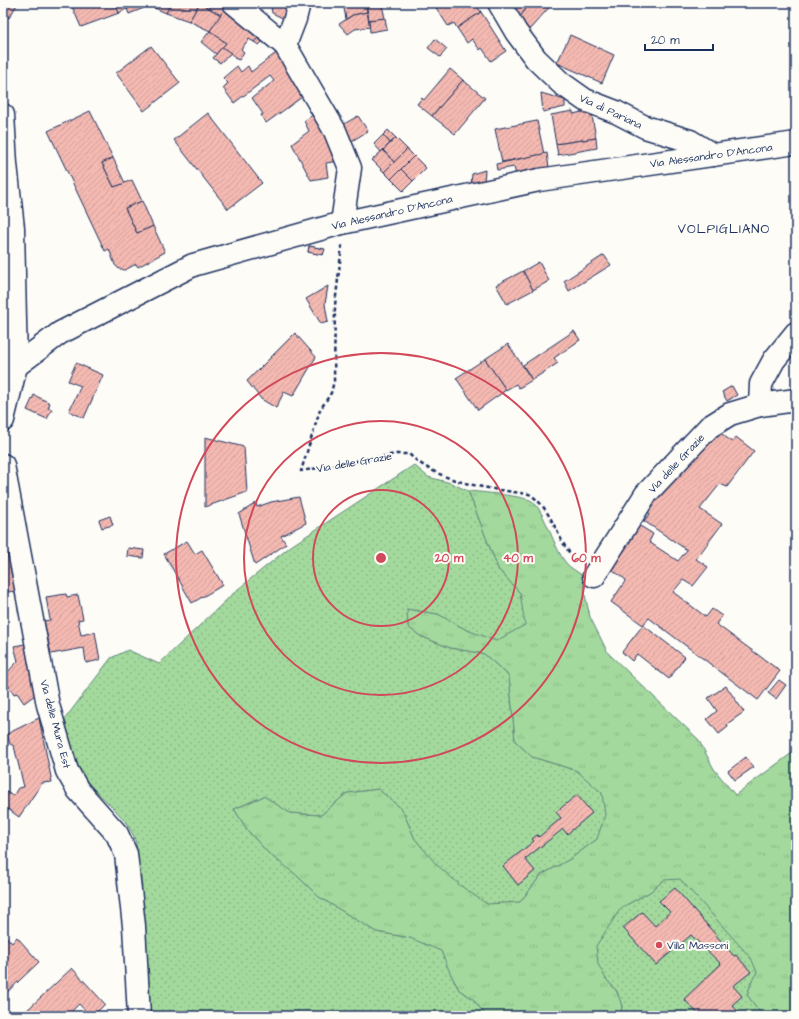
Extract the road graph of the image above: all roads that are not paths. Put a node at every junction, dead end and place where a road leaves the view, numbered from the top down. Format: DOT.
graph roads {
  1 [pos="234,3"];
  2 [pos="299,3"];
  3 [pos="499,3"];
  4 [pos="285,45"];
  5 [pos="3,115"];
  6 [pos="796,143"];
  7 [pos="713,155"];
  8 [pos="342,223"];
  9 [pos="8,229"];
  10 [pos="796,332"];
  11 [pos="16,366"];
  12 [pos="796,400"];
  13 [pos="760,406"];
  14 [pos="3,420"];
  15 [pos="3,465"];
  16 [pos="594,576"];
  17 [pos="139,1016"];
  1 -- 4 [label="street"];
  2 -- 4 [label="street"];
  3 -- 7 [label="street, Via di Pariana"];
  4 -- 8 [label="street"];
  5 -- 9 [label="street"];
  6 -- 7 [label="street, Via Alessandro D'Ancona"];
  7 -- 8 [label="street, Via Alessandro D'Ancona"];
  8 -- 11 [label="street, Via Alessandro D'Ancona"];
  9 -- 11 [label="street"];
  10 -- 13 [label="street"];
  11 -- 14 [label="street"];
  12 -- 13 [label="street, Via delle Grazie"];
  13 -- 16 [label="street, Via delle Grazie"];
  15 -- 17 [label="street, Via delle Mura Est"];
}
